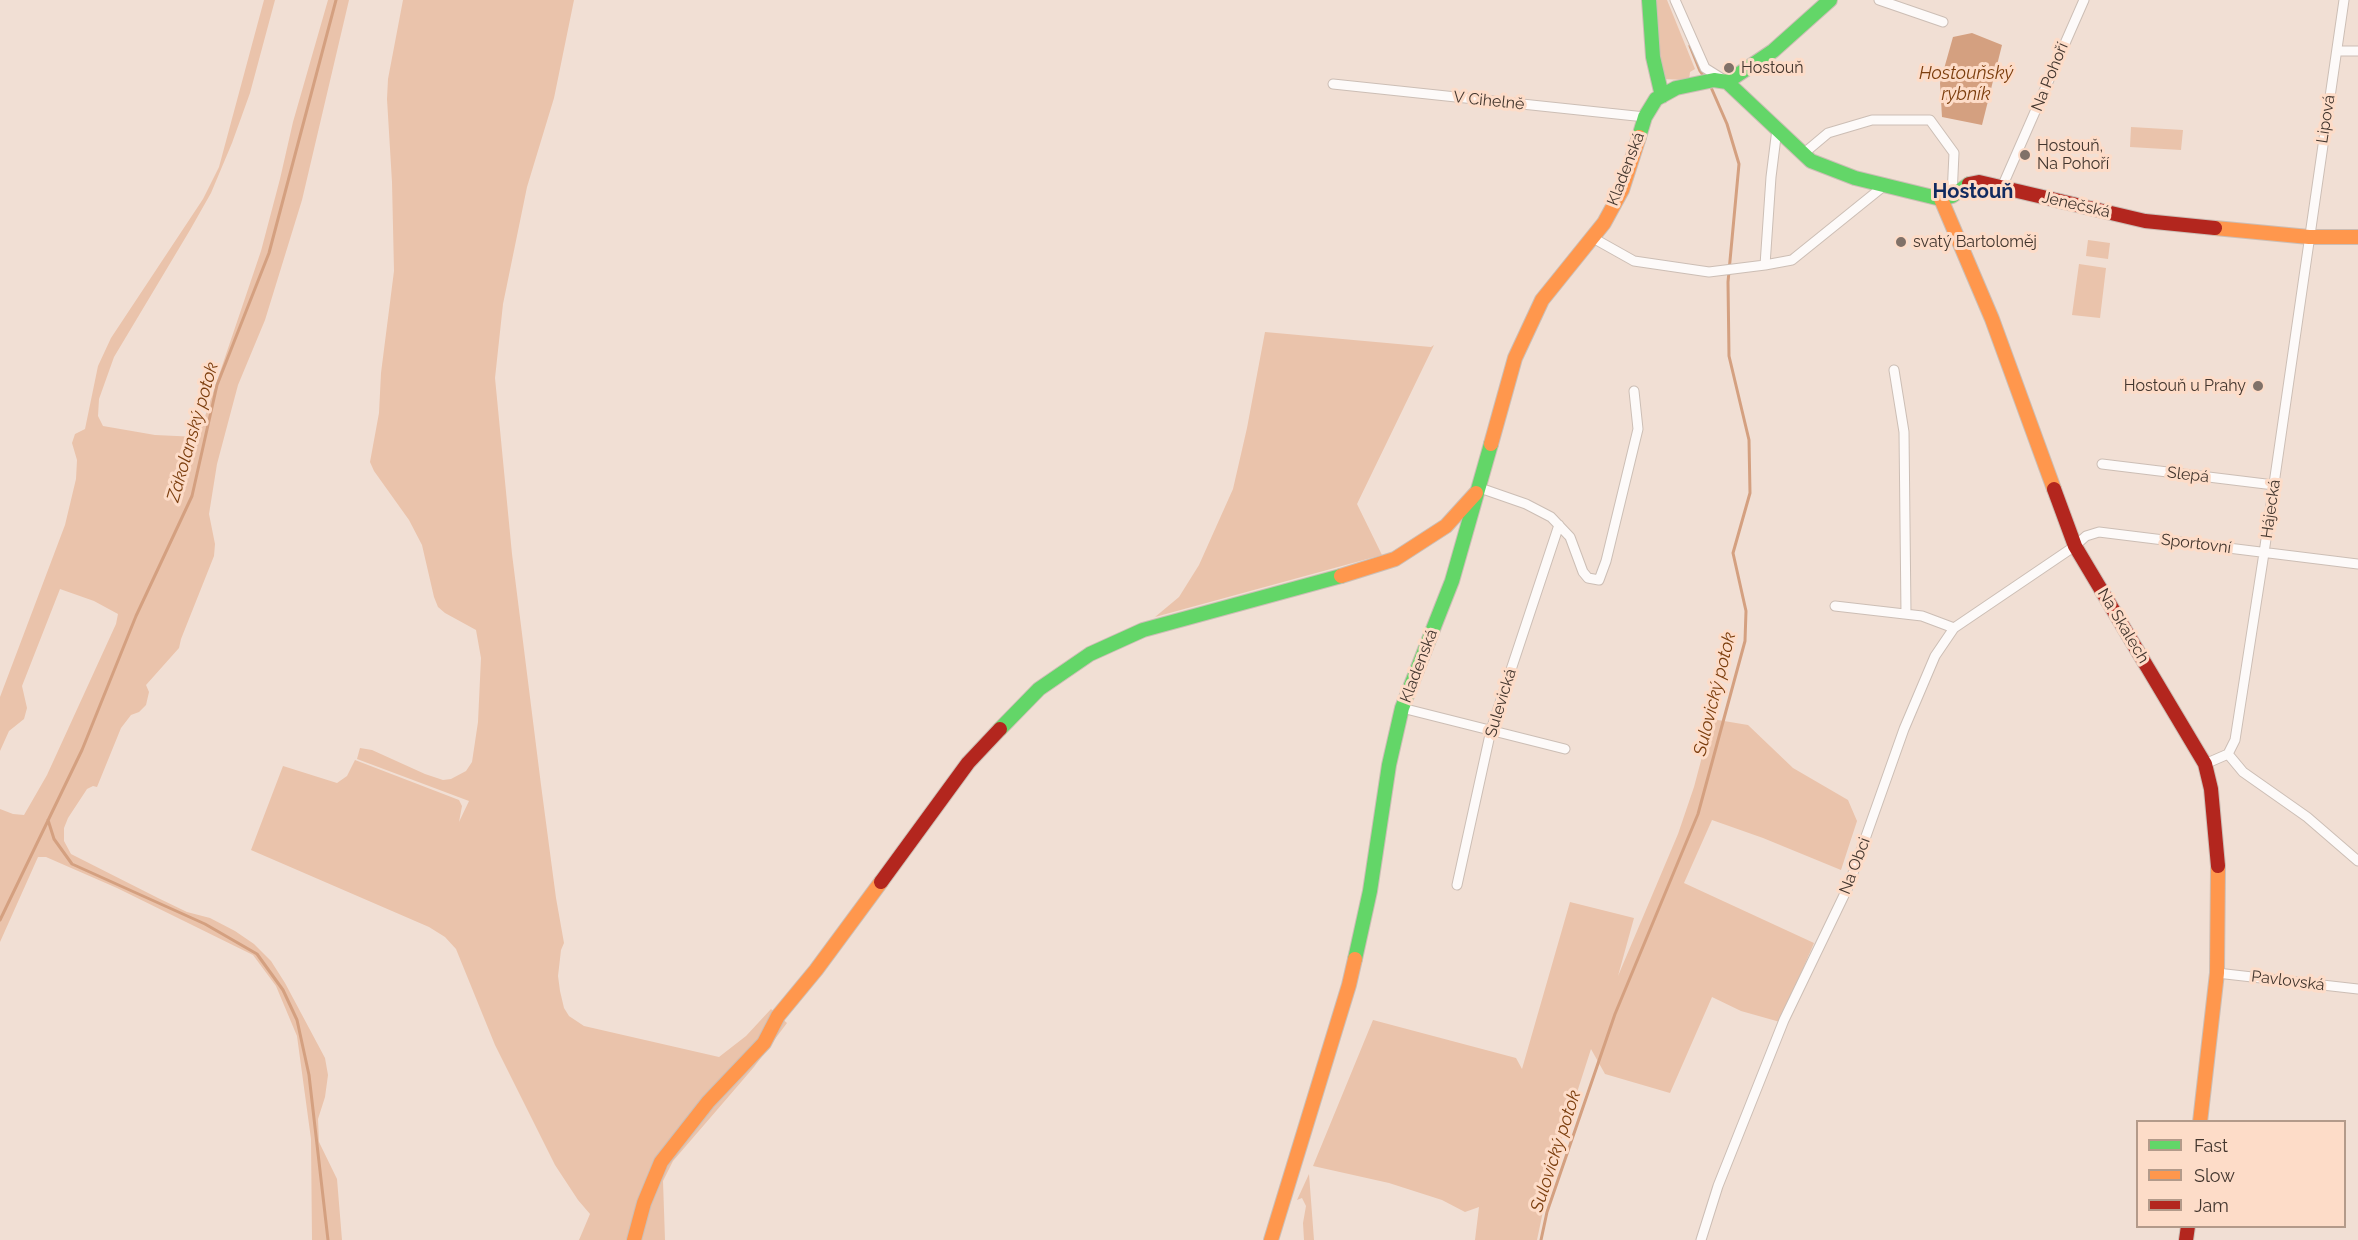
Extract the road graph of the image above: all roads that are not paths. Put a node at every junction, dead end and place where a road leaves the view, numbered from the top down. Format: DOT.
graph roads {
  1 [pos="1649,0"];
  2 [pos="1675,0"];
  3 [pos="1830,0"];
  4 [pos="1880,0"];
  5 [pos="2084,0"];
  6 [pos="2344,0"];
  7 [pos="1943,22"];
  8 [pos="2337,51"];
  9 [pos="2358,51"];
  10 [pos="1727,82"];
  11 [pos="1333,84"];
  12 [pos="1662,96"];
  13 [pos="1645,117"];
  14 [pos="1777,129"];
  15 [pos="1803,154"];
  16 [pos="1885,185"];
  17 [pos="2002,187"];
  18 [pos="1947,197"];
  19 [pos="2309,237"];
  20 [pos="2358,237"];
  21 [pos="1593,238"];
  22 [pos="1765,265"];
  23 [pos="1894,370"];
  24 [pos="1634,391"];
  25 [pos="2102,464"];
  26 [pos="2274,485"];
  27 [pos="1480,488"];
  28 [pos="1559,525"];
  29 [pos="2075,546"];
  30 [pos="2264,553"];
  31 [pos="2358,564"];
  32 [pos="1835,606"];
  33 [pos="1906,614"];
  34 [pos="1954,628"];
  35 [pos="1402,708"];
  36 [pos="1491,730"];
  37 [pos="1565,749"];
  38 [pos="2228,754"];
  39 [pos="2205,764"];
  40 [pos="2358,861"];
  41 [pos="1457,885"];
  42 [pos="2217,973"];
  43 [pos="2358,989"];
  44 [pos="2200,1120"];
  45 [pos="634,1240"];
  46 [pos="1271,1240"];
  47 [pos="1701,1240"];
  1 -- 12 [label="street"];
  2 -- 10 [label="street"];
  3 -- 10 [label="street"];
  4 -- 7 [label="street"];
  5 -- 17 [label="street, Na Pohoří"];
  6 -- 8 [label="street, Lipová"];
  8 -- 9 [label="street"];
  8 -- 19 [label="street, Lipová"];
  10 -- 12 [label="street, Kladenská"];
  10 -- 14 [label="street"];
  11 -- 13 [label="street, V Cihelně"];
  12 -- 13 [label="street, Kladenská"];
  13 -- 21 [label="street, Kladenská"];
  14 -- 15 [label="street"];
  14 -- 22 [label="street"];
  15 -- 16 [label="street"];
  15 -- 18 [label="street"];
  16 -- 18 [label="street"];
  16 -- 22 [label="street"];
  17 -- 18 [label="street, Jenečská"];
  17 -- 19 [label="street, Jenečská"];
  18 -- 29 [label="street, Na Skalech"];
  19 -- 20 [label="street, Jenečská"];
  19 -- 26 [label="street, Hájecká"];
  21 -- 22 [label="street"];
  21 -- 27 [label="street, Kladenská"];
  23 -- 33 [label="street"];
  24 -- 28 [label="street"];
  25 -- 26 [label="street, Slepá"];
  26 -- 30 [label="street, Hájecká"];
  27 -- 28 [label="street"];
  27 -- 35 [label="street, Kladenská"];
  27 -- 45 [label="street, Kladenská"];
  28 -- 36 [label="street, Sulevická"];
  29 -- 30 [label="street, Sportovní"];
  29 -- 34 [label="street, Na Obci"];
  29 -- 39 [label="street, Na Skalech"];
  30 -- 31 [label="street, Sportovní"];
  30 -- 38 [label="street, Hájecká"];
  32 -- 33 [label="street"];
  33 -- 34 [label="street"];
  34 -- 47 [label="street, Na Obci"];
  35 -- 36 [label="street"];
  35 -- 46 [label="street, Kladenská"];
  36 -- 37 [label="street"];
  36 -- 41 [label="street, Sulevická"];
  38 -- 39 [label="street"];
  38 -- 40 [label="street"];
  39 -- 42 [label="street, Na Skalech"];
  42 -- 43 [label="street, Pavlovská"];
  42 -- 44 [label="street, Na Skalech"];
}
